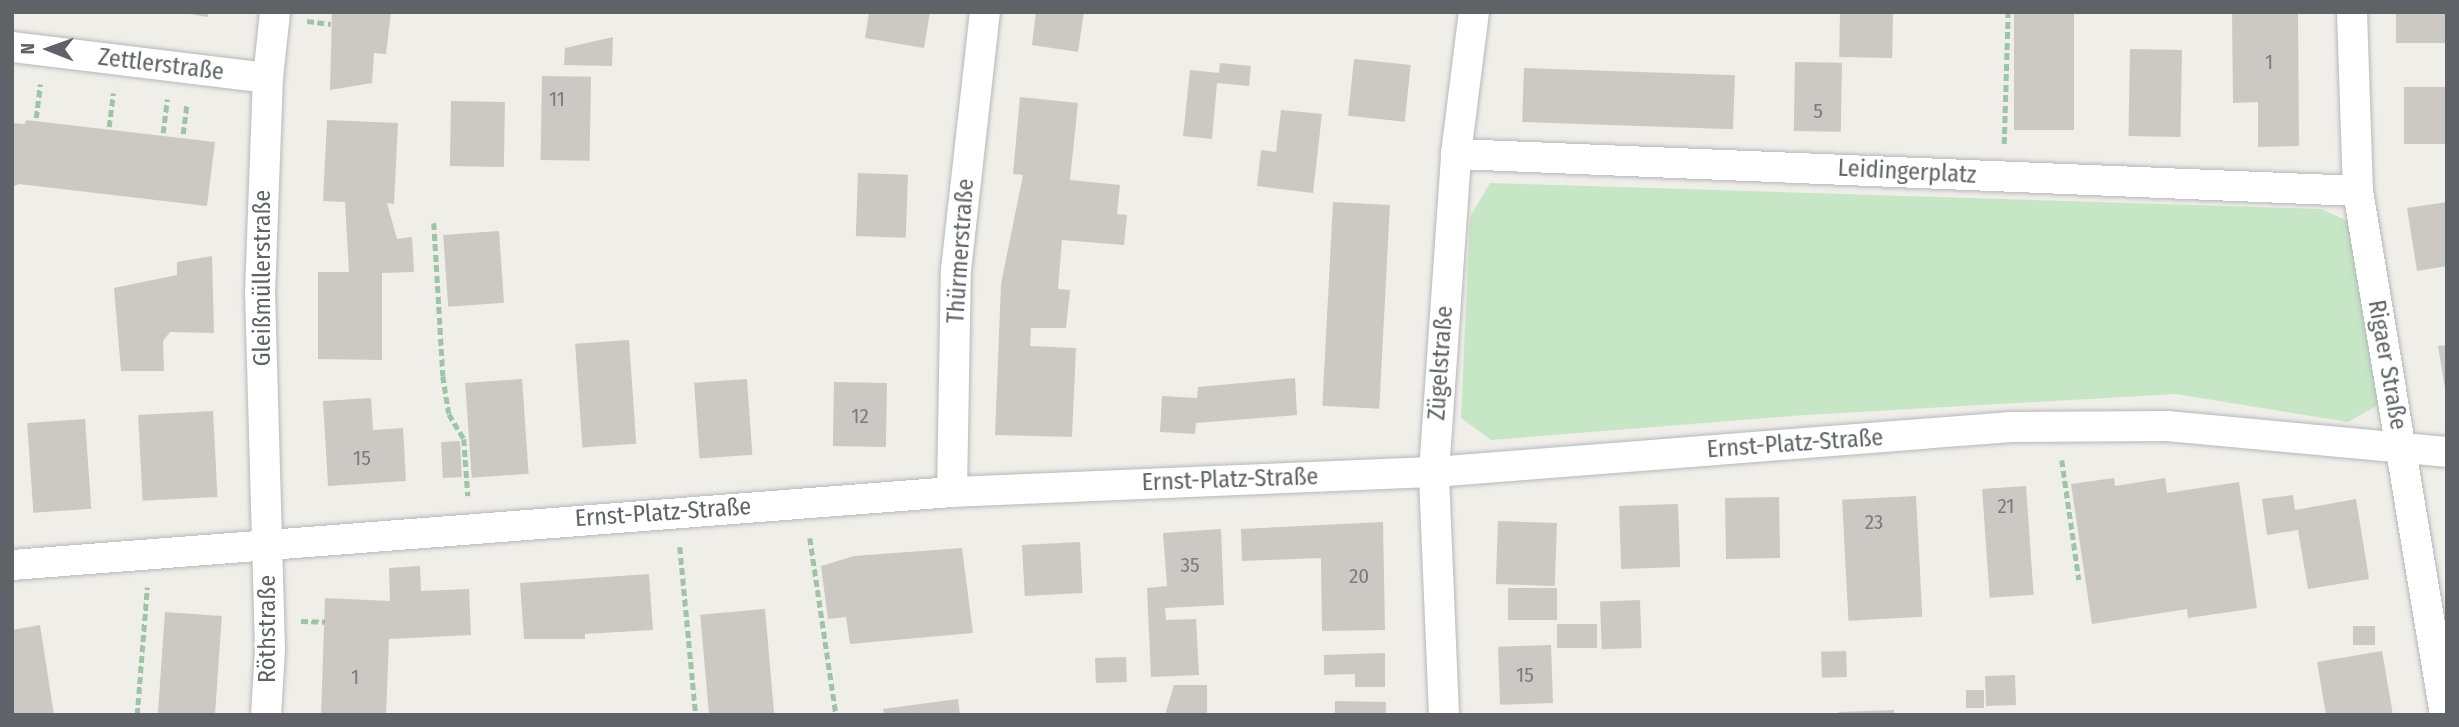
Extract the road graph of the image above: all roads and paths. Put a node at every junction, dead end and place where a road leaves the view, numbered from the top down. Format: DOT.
graph roads {
  1 [pos="275,12"];
  2 [pos="985,12"];
  3 [pos="1474,12"];
  4 [pos="2008,12"];
  5 [pos="2352,12"];
  6 [pos="306,21"];
  7 [pos="331,24"];
  8 [pos="12,47"];
  9 [pos="41,69"];
  10 [pos="268,78"];
  11 [pos="168,85"];
  12 [pos="114,90"];
  13 [pos="187,100"];
  14 [pos="36,118"];
  15 [pos="2004,126"];
  16 [pos="109,127"];
  17 [pos="163,133"];
  18 [pos="183,134"];
  19 [pos="1456,154"];
  20 [pos="2358,191"];
  21 [pos="433,223"];
  22 [pos="2057,426"];
  23 [pos="2401,445"];
  24 [pos="2447,452"];
  25 [pos="1434,472"];
  26 [pos="953,492"];
  27 [pos="805,502"];
  28 [pos="677,511"];
  29 [pos="470,528"];
  30 [pos="268,544"];
  31 [pos="150,551"];
  32 [pos="12,565"];
  33 [pos="2079,580"];
  34 [pos="137,715"];
  35 [pos="266,715"];
  36 [pos="696,715"];
  37 [pos="836,715"];
  38 [pos="1444,715"];
  39 [pos="2445,715"];
  1 -- 10 [label="street, Gleißmüllerstraße"];
  2 -- 26 [label="street, Thürmerstraße"];
  3 -- 19 [label="street, Zügelstraße"];
  4 -- 15 [label="path"];
  5 -- 20 [label="street, Rigaer Straße"];
  6 -- 7 [label="path"];
  8 -- 10 [label="street, Zettlerstraße"];
  9 -- 14 [label="path"];
  10 -- 30 [label="street, Gleißmüllerstraße"];
  11 -- 17 [label="path"];
  12 -- 16 [label="path"];
  13 -- 18 [label="path"];
  19 -- 20 [label="street, Leidingerplatz"];
  19 -- 25 [label="street, Zügelstraße"];
  20 -- 23 [label="street, Rigaer Straße"];
  21 -- 29 [label="path"];
  22 -- 23 [label="street, Ernst-Platz-Straße"];
  22 -- 25 [label="street, Ernst-Platz-Straße"];
  22 -- 33 [label="path"];
  23 -- 24 [label="street, Ernst-Platz-Straße"];
  23 -- 39 [label="street, Rigaer Straße"];
  25 -- 26 [label="street, Ernst-Platz-Straße"];
  25 -- 38 [label="street, Zügelstraße"];
  26 -- 27 [label="street, Ernst-Platz-Straße"];
  27 -- 28 [label="street, Ernst-Platz-Straße"];
  27 -- 37 [label="path"];
  28 -- 29 [label="street, Ernst-Platz-Straße"];
  28 -- 36 [label="path"];
  29 -- 30 [label="street, Ernst-Platz-Straße"];
  30 -- 31 [label="street, Ernst-Platz-Straße"];
  30 -- 35 [label="street, Röthstraße"];
  31 -- 32 [label="street, Ernst-Platz-Straße"];
  31 -- 34 [label="path"];
}
